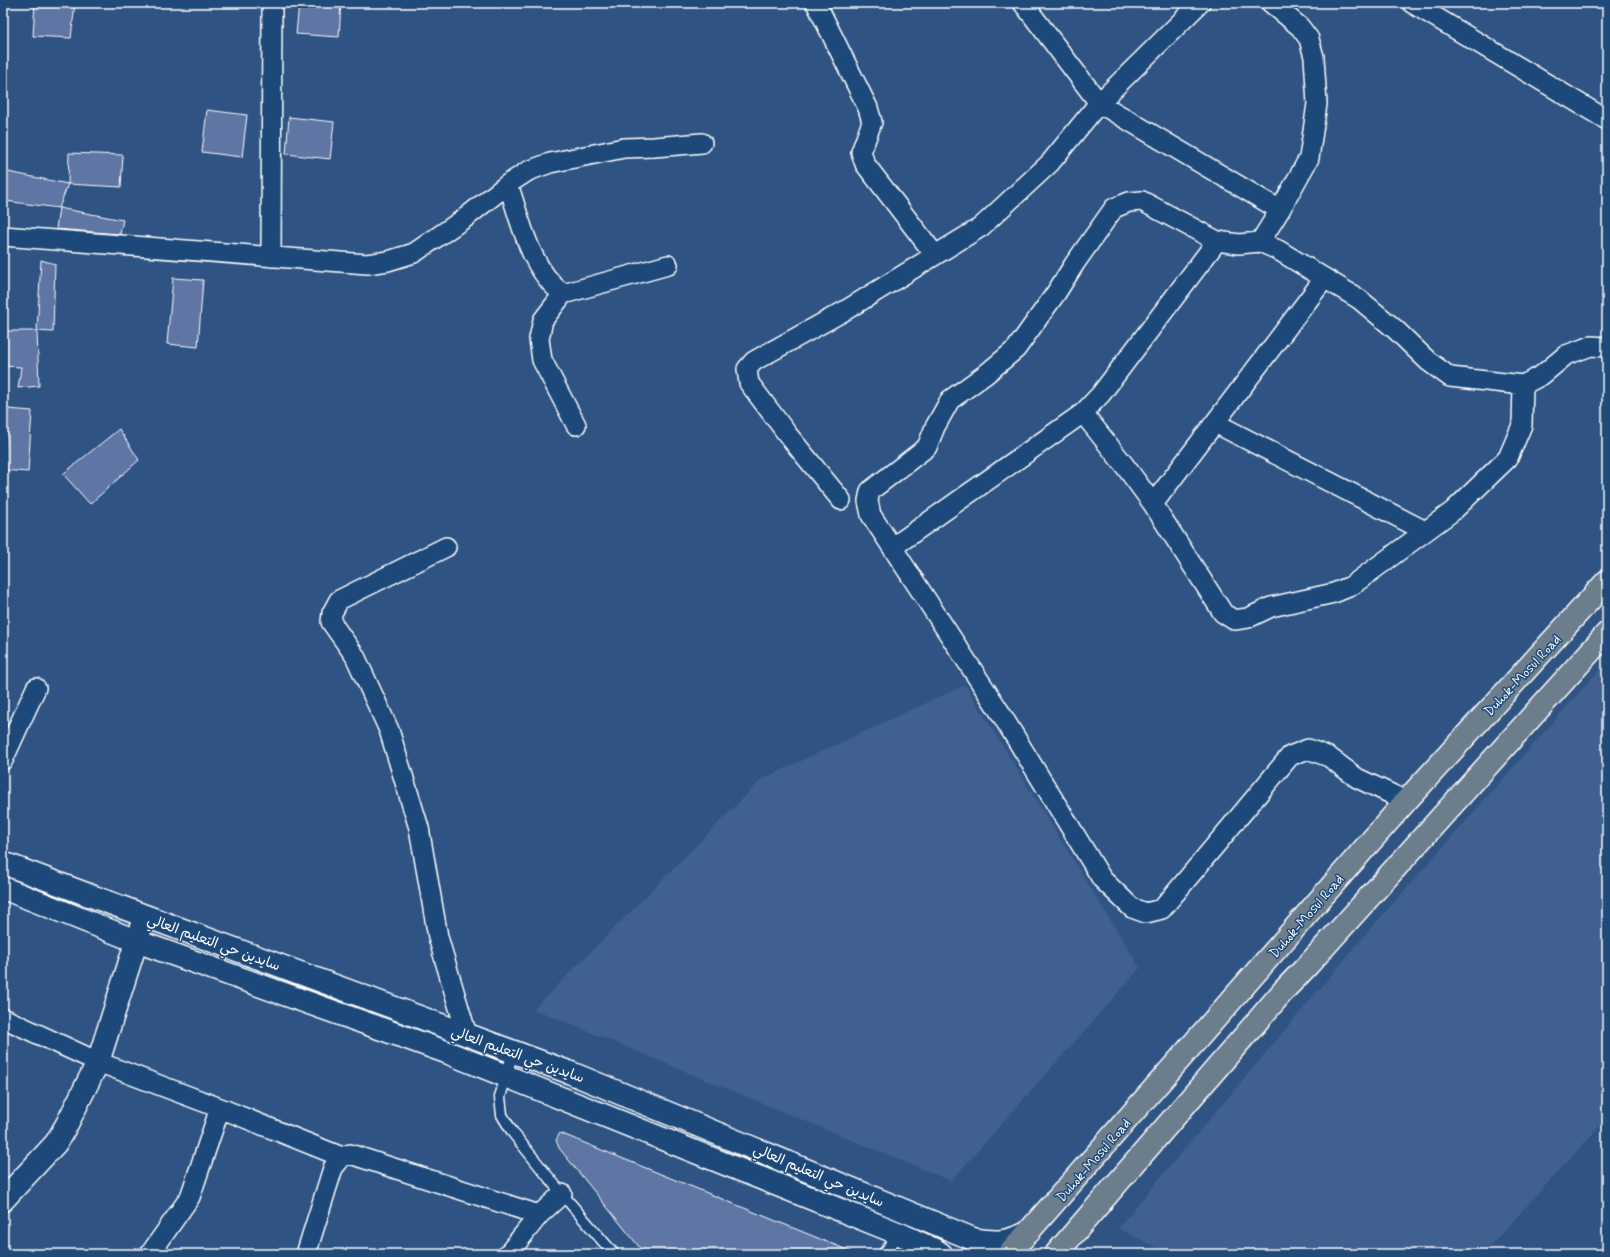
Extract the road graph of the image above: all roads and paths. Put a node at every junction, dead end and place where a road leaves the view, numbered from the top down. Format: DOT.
graph roads {
  1 [pos="272,3"];
  2 [pos="816,3"];
  3 [pos="1023,3"];
  4 [pos="1200,3"];
  5 [pos="1271,3"];
  6 [pos="1412,3"];
  7 [pos="1100,103"];
  8 [pos="1607,120"];
  9 [pos="702,143"];
  10 [pos="508,184"];
  11 [pos="1280,210"];
  12 [pos="3,236"];
  13 [pos="1217,241"];
  14 [pos="1260,242"];
  15 [pos="935,255"];
  16 [pos="271,257"];
  17 [pos="668,266"];
  18 [pos="1324,279"];
  19 [pos="563,294"];
  20 [pos="1607,347"];
  21 [pos="1523,385"];
  22 [pos="1083,413"];
  23 [pos="1214,423"];
  24 [pos="576,425"];
  25 [pos="841,500"];
  26 [pos="1153,504"];
  27 [pos="1425,531"];
  28 [pos="446,547"];
  29 [pos="893,547"];
  30 [pos="1607,581"];
  31 [pos="1607,633"];
  32 [pos="36,688"];
  33 [pos="3,760"];
  34 [pos="1406,801"];
  35 [pos="3,863"];
  36 [pos="3,888"];
  37 [pos="144,916"];
  38 [pos="136,941"];
  39 [pos="3,1018"];
  40 [pos="467,1035"];
  41 [pos="513,1052"];
  42 [pos="98,1062"];
  43 [pos="505,1076"];
  44 [pos="220,1108"];
  45 [pos="342,1157"];
  46 [pos="562,1194"];
  47 [pos="3,1200"];
  48 [pos="539,1215"];
  49 [pos="1029,1232"];
  50 [pos="900,1234"];
  51 [pos="150,1254"];
  52 [pos="306,1254"];
  53 [pos="508,1254"];
  54 [pos="614,1254"];
  55 [pos="883,1254"];
  56 [pos="941,1254"];
  57 [pos="1009,1254"];
  58 [pos="1056,1254"];
  1 -- 16 [label="street"];
  2 -- 15 [label="street"];
  3 -- 7 [label="street"];
  4 -- 7 [label="street"];
  5 -- 11 [label="street"];
  6 -- 8 [label="street"];
  7 -- 11 [label="street"];
  7 -- 15 [label="street"];
  9 -- 10 [label="street"];
  10 -- 16 [label="street"];
  10 -- 19 [label="street"];
  11 -- 14 [label="street"];
  12 -- 16 [label="street"];
  13 -- 14 [label="street"];
  13 -- 22 [label="street"];
  13 -- 29 [label="street"];
  14 -- 18 [label="street"];
  15 -- 25 [label="street"];
  17 -- 19 [label="street"];
  18 -- 21 [label="street"];
  18 -- 23 [label="street"];
  19 -- 24 [label="street"];
  20 -- 21 [label="street"];
  21 -- 27 [label="street"];
  22 -- 26 [label="street"];
  22 -- 29 [label="street"];
  23 -- 26 [label="street"];
  23 -- 27 [label="street"];
  26 -- 27 [label="street"];
  28 -- 40 [label="street"];
  29 -- 34 [label="street"];
  30 -- 34 [label="highway, Duhok-Mosul Road"];
  31 -- 58 [label="highway"];
  32 -- 33 [label="street"];
  34 -- 49 [label="highway, Duhok-Mosul Road"];
  35 -- 37 [label="main road, سايدين حي التعليم العالي"];
  36 -- 38 [label="main road, سايدين حي التعليم العالي"];
  37 -- 38 [label="main road"];
  37 -- 40 [label="main road, سايدين حي التعليم العالي"];
  38 -- 42 [label="main road"];
  38 -- 43 [label="main road, سايدين حي التعليم العالي"];
  39 -- 42 [label="street"];
  40 -- 41 [label="main road, سايدين حي التعليم العالي"];
  41 -- 43 [label="lane"];
  41 -- 49 [label="main road, سايدين حي التعليم العالي"];
  42 -- 44 [label="street"];
  42 -- 47 [label="main road"];
  43 -- 46 [label="lane"];
  43 -- 50 [label="main road, سايدين حي التعليم العالي"];
  44 -- 45 [label="street"];
  44 -- 51 [label="street"];
  45 -- 48 [label="street"];
  45 -- 52 [label="street"];
  46 -- 48 [label="street"];
  46 -- 54 [label="lane"];
  48 -- 53 [label="street"];
  49 -- 57 [label="highway, Duhok-Mosul Road"];
  50 -- 55 [label="lane"];
  50 -- 56 [label="main road, سايدين حي التعليم العالي"];
}
